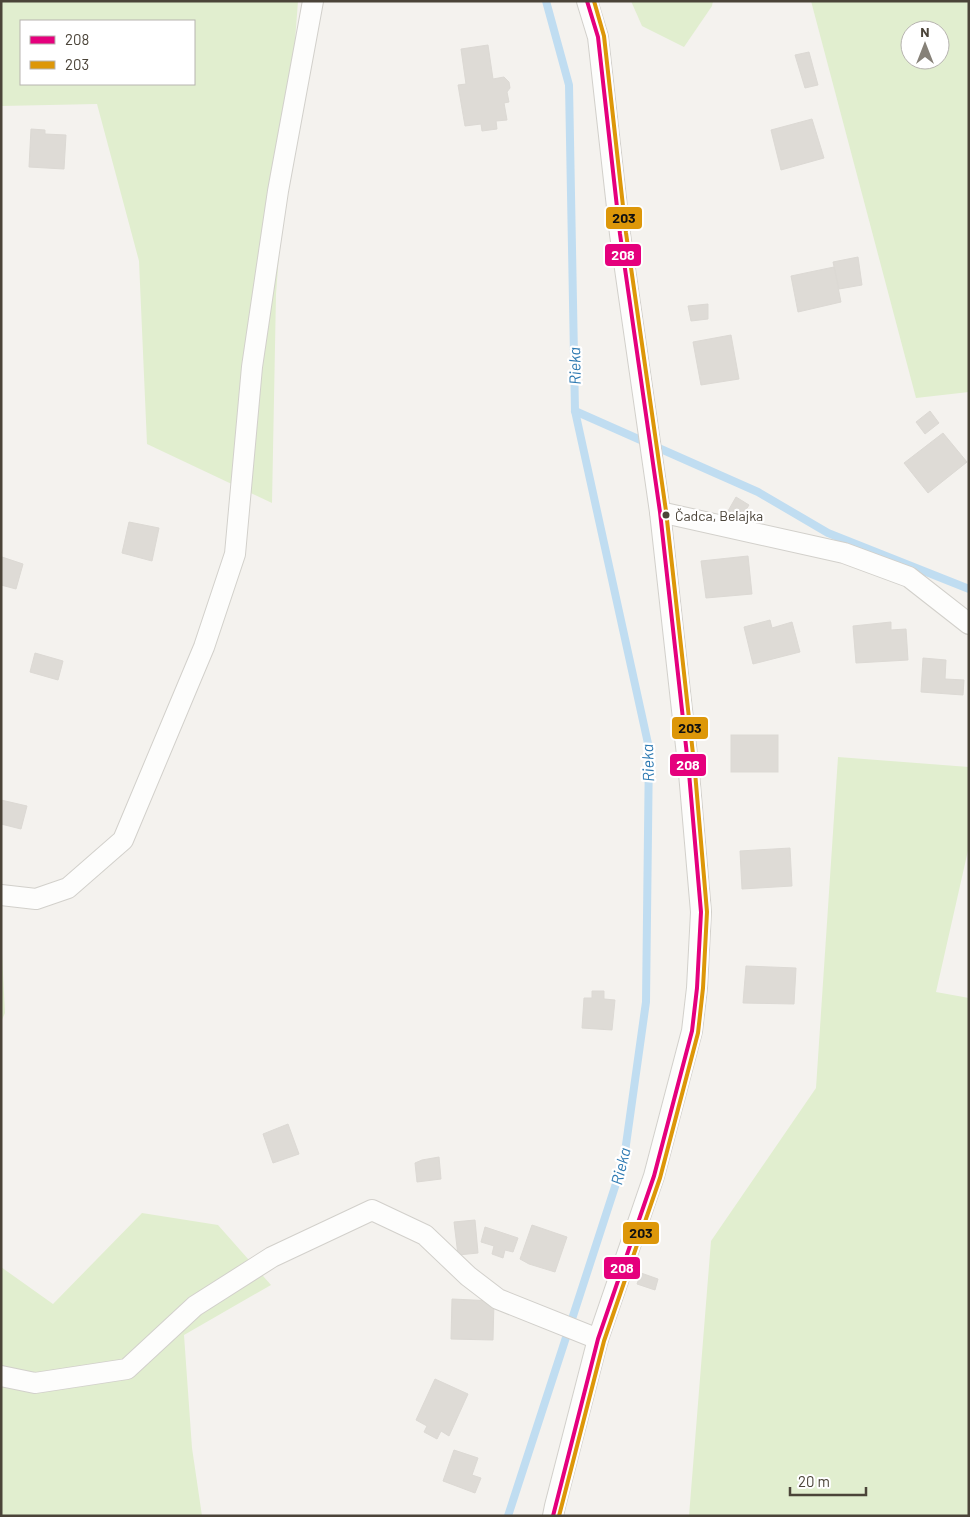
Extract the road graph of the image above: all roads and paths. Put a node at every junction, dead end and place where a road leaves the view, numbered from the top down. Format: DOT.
graph roads {
  1 [pos="314,1"];
  2 [pos="587,1"];
  3 [pos="660,512"];
  4 [pos="969,624"];
  5 [pos="1,895"];
  6 [pos="598,1339"];
  7 [pos="1,1376"];
  8 [pos="553,1516"];
  1 -- 5 [label="street"];
  2 -- 3 [label="street"];
  3 -- 4 [label="street"];
  3 -- 6 [label="street"];
  6 -- 7 [label="street"];
  6 -- 8 [label="street"];
}
